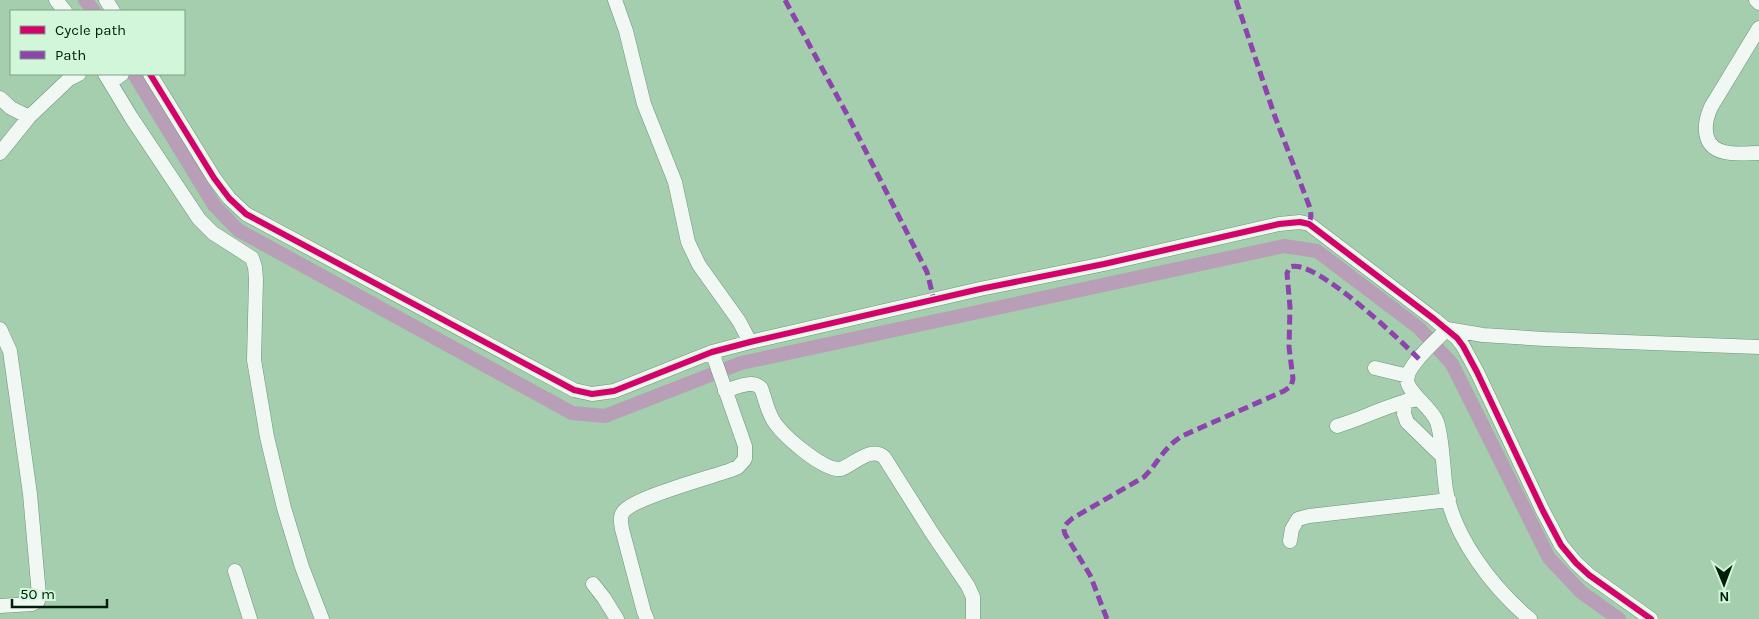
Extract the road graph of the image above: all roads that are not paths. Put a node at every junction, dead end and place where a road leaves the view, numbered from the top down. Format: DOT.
graph roads {
  1 [pos="56,0"];
  2 [pos="615,0"];
  3 [pos="1756,0"];
  4 [pos="1759,3"];
  5 [pos="64,10"];
  6 [pos="1759,28"];
  7 [pos="77,75"];
  8 [pos="151,75"];
  9 [pos="109,76"];
  10 [pos="0,98"];
  11 [pos="29,117"];
  12 [pos="0,153"];
  13 [pos="1759,153"];
  14 [pos="0,329"];
  15 [pos="1447,329"];
  16 [pos="750,342"];
  17 [pos="1759,347"];
  18 [pos="713,357"];
  19 [pos="1376,368"];
  20 [pos="1408,376"];
  21 [pos="724,387"];
  22 [pos="1412,400"];
  23 [pos="1337,426"];
  24 [pos="1442,456"];
  25 [pos="1449,500"];
  26 [pos="1290,542"];
  27 [pos="235,572"];
  28 [pos="593,584"];
  29 [pos="0,606"];
  30 [pos="250,619"];
  31 [pos="322,619"];
  32 [pos="616,619"];
  33 [pos="647,619"];
  34 [pos="973,619"];
  35 [pos="1530,619"];
  36 [pos="1651,619"];
  1 -- 5 [label="street"];
  2 -- 16 [label="street"];
  3 -- 4 [label="street"];
  6 -- 13 [label="street"];
  7 -- 11 [label="street"];
  8 -- 18 [label="street"];
  9 -- 31 [label="street"];
  10 -- 11 [label="street"];
  11 -- 12 [label="street"];
  14 -- 29 [label="street"];
  15 -- 16 [label="street"];
  15 -- 17 [label="street"];
  15 -- 20 [label="street"];
  15 -- 36 [label="street"];
  16 -- 18 [label="street"];
  18 -- 21 [label="street"];
  19 -- 20 [label="street"];
  20 -- 22 [label="street"];
  21 -- 33 [label="street"];
  21 -- 34 [label="street"];
  22 -- 23 [label="street"];
  22 -- 24 [label="street"];
  22 -- 24 [label="street"];
  24 -- 25 [label="street"];
  25 -- 26 [label="street"];
  25 -- 35 [label="street"];
  27 -- 30 [label="street"];
  28 -- 32 [label="street"];
}
